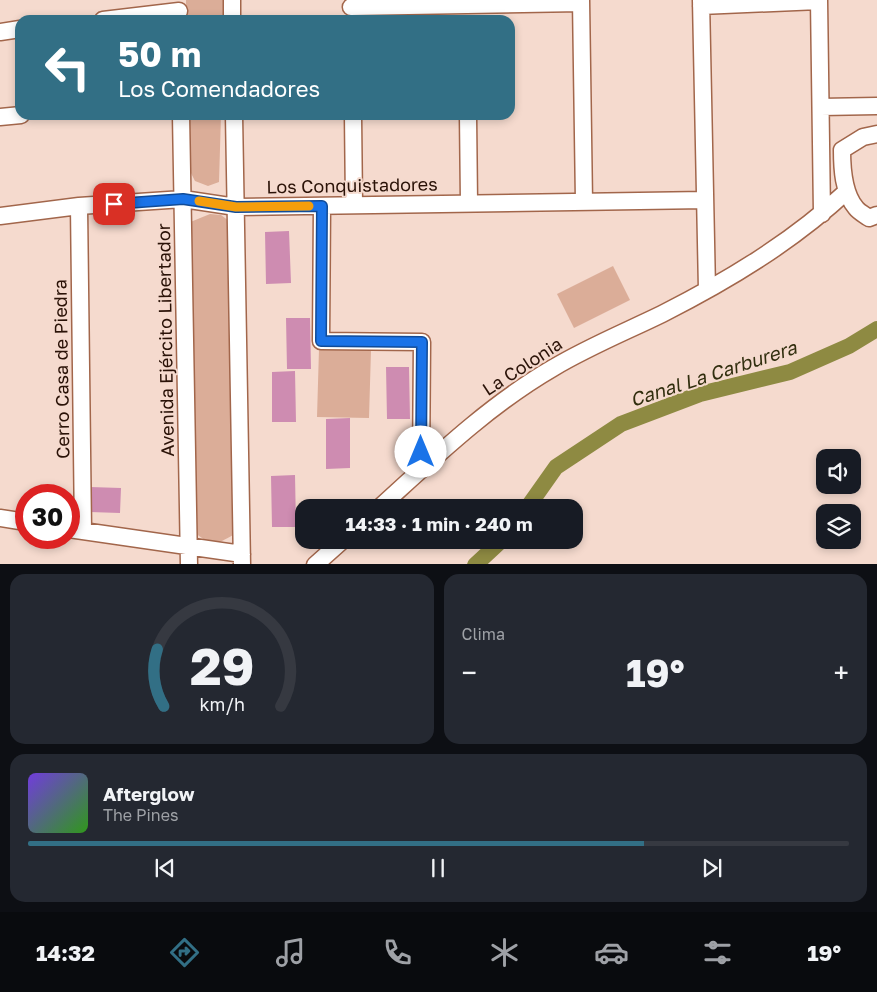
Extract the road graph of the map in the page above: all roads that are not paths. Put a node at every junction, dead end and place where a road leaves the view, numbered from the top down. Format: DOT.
graph roads {
  1 [pos="232,0"];
  2 [pos="819,0"];
  3 [pos="581,2"];
  4 [pos="701,3"];
  5 [pos="351,9"];
  6 [pos="179,10"];
  7 [pos="467,13"];
  8 [pos="141,15"];
  9 [pos="232,15"];
  10 [pos="15,30"];
  11 [pos="0,32"];
  12 [pos="821,106"];
  13 [pos="877,106"];
  14 [pos="15,116"];
  15 [pos="0,117"];
  16 [pos="181,120"];
  17 [pos="234,120"];
  18 [pos="353,120"];
  19 [pos="468,120"];
  20 [pos="877,134"];
  21 [pos="848,191"];
  22 [pos="183,199"];
  23 [pos="705,200"];
  24 [pos="584,202"];
  25 [pos="469,203"];
  26 [pos="354,205"];
  27 [pos="79,206"];
  28 [pos="322,206"];
  29 [pos="236,207"];
  30 [pos="822,214"];
  31 [pos="877,215"];
  32 [pos="0,216"];
  33 [pos="707,290"];
  34 [pos="421,470"];
  35 [pos="76,484"];
  36 [pos="389,499"];
  37 [pos="0,518"];
  38 [pos="15,520"];
  39 [pos="80,531"];
  40 [pos="189,547"];
  41 [pos="332,549"];
  42 [pos="242,559"];
  43 [pos="189,564"];
  44 [pos="315,564"];
  1 -- 9 [label="street"];
  2 -- 4 [label="street"];
  2 -- 12 [label="street"];
  3 -- 7 [label="street"];
  3 -- 24 [label="street"];
  4 -- 23 [label="street"];
  5 -- 7 [label="street"];
  6 -- 8 [label="street"];
  10 -- 11 [label="street"];
  12 -- 13 [label="street"];
  12 -- 30 [label="street"];
  14 -- 15 [label="street"];
  16 -- 22 [label="street, Avenida Ejército Libertador"];
  17 -- 29 [label="street"];
  18 -- 26 [label="street"];
  19 -- 25 [label="street"];
  20 -- 21 [label="street"];
  21 -- 30 [label="street, La Colonia"];
  21 -- 31 [label="street"];
  22 -- 27 [label="street, Los Conquistadores"];
  22 -- 29 [label="street, Los Conquistadores"];
  22 -- 40 [label="street, Avenida Ejército Libertador"];
  23 -- 24 [label="street, Los Conquistadores"];
  23 -- 33 [label="street"];
  24 -- 25 [label="street, Los Conquistadores"];
  25 -- 26 [label="street, Los Conquistadores"];
  26 -- 28 [label="street, Los Conquistadores"];
  27 -- 32 [label="street, Los Conquistadores"];
  27 -- 35 [label="street, Cerro Casa de Piedra"];
  28 -- 29 [label="street, Los Conquistadores"];
  28 -- 34 [label="street"];
  29 -- 42 [label="street"];
  30 -- 33 [label="street, La Colonia"];
  33 -- 34 [label="street, La Colonia"];
  34 -- 36 [label="street, La Colonia"];
  37 -- 38 [label="street"];
  39 -- 40 [label="street"];
  40 -- 42 [label="street"];
  40 -- 43 [label="street, Avenida Ejército Libertador"];
  41 -- 44 [label="street"];
}
